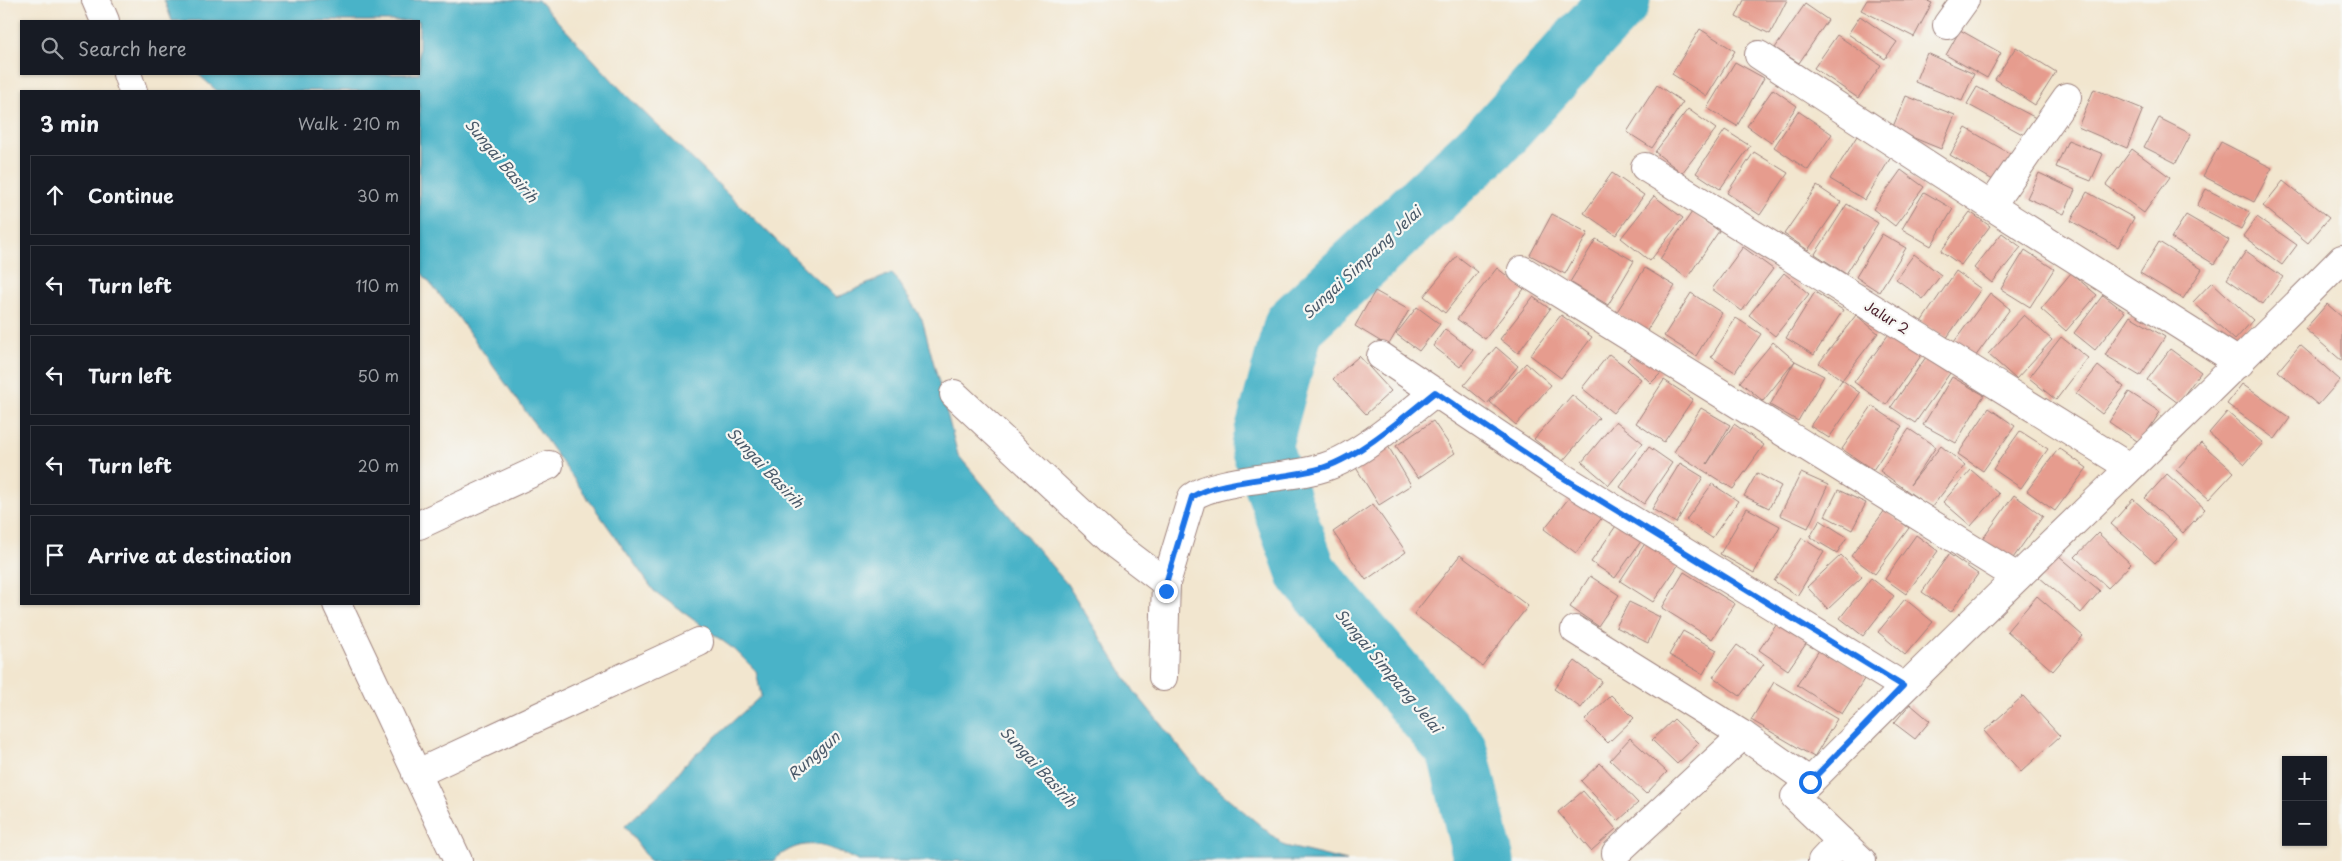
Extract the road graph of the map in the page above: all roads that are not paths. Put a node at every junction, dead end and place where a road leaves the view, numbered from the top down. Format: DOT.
graph roads {
  1 [pos="96,0"];
  2 [pos="1964,0"];
  3 [pos="106,20"];
  4 [pos="1947,25"];
  5 [pos="1759,55"];
  6 [pos="127,75"];
  7 [pos="134,90"];
  8 [pos="2067,97"];
  9 [pos="1645,167"];
  10 [pos="1991,206"];
  11 [pos="2342,259"];
  12 [pos="1522,270"];
  13 [pos="1380,356"];
  14 [pos="2240,362"];
  15 [pos="1435,392"];
  16 [pos="954,394"];
  17 [pos="549,464"];
  18 [pos="2130,467"];
  19 [pos="420,525"];
  20 [pos="2017,577"];
  21 [pos="1166,583"];
  22 [pos="337,605"];
  23 [pos="1575,630"];
  24 [pos="699,642"];
  25 [pos="1163,677"];
  26 [pos="1903,686"];
  27 [pos="1742,735"];
  28 [pos="416,774"];
  29 [pos="1810,782"];
  30 [pos="1841,841"];
  31 [pos="1616,853"];
  32 [pos="458,861"];
  33 [pos="1822,861"];
  34 [pos="1862,861"];
  1 -- 3 [label="street"];
  2 -- 4 [label="street"];
  5 -- 10 [label="street"];
  6 -- 7 [label="street"];
  8 -- 10 [label="street"];
  9 -- 18 [label="street, Jalur 2"];
  10 -- 14 [label="street"];
  11 -- 14 [label="street"];
  12 -- 20 [label="street"];
  13 -- 15 [label="street"];
  14 -- 18 [label="street"];
  15 -- 21 [label="street"];
  15 -- 26 [label="street"];
  16 -- 21 [label="street"];
  17 -- 19 [label="street"];
  18 -- 20 [label="street"];
  20 -- 26 [label="street"];
  21 -- 25 [label="street"];
  22 -- 28 [label="street"];
  23 -- 27 [label="street"];
  24 -- 28 [label="street"];
  26 -- 29 [label="street"];
  27 -- 29 [label="street"];
  27 -- 31 [label="street"];
  28 -- 32 [label="street"];
  29 -- 30 [label="street"];
  30 -- 33 [label="street"];
  30 -- 34 [label="street"];
}
